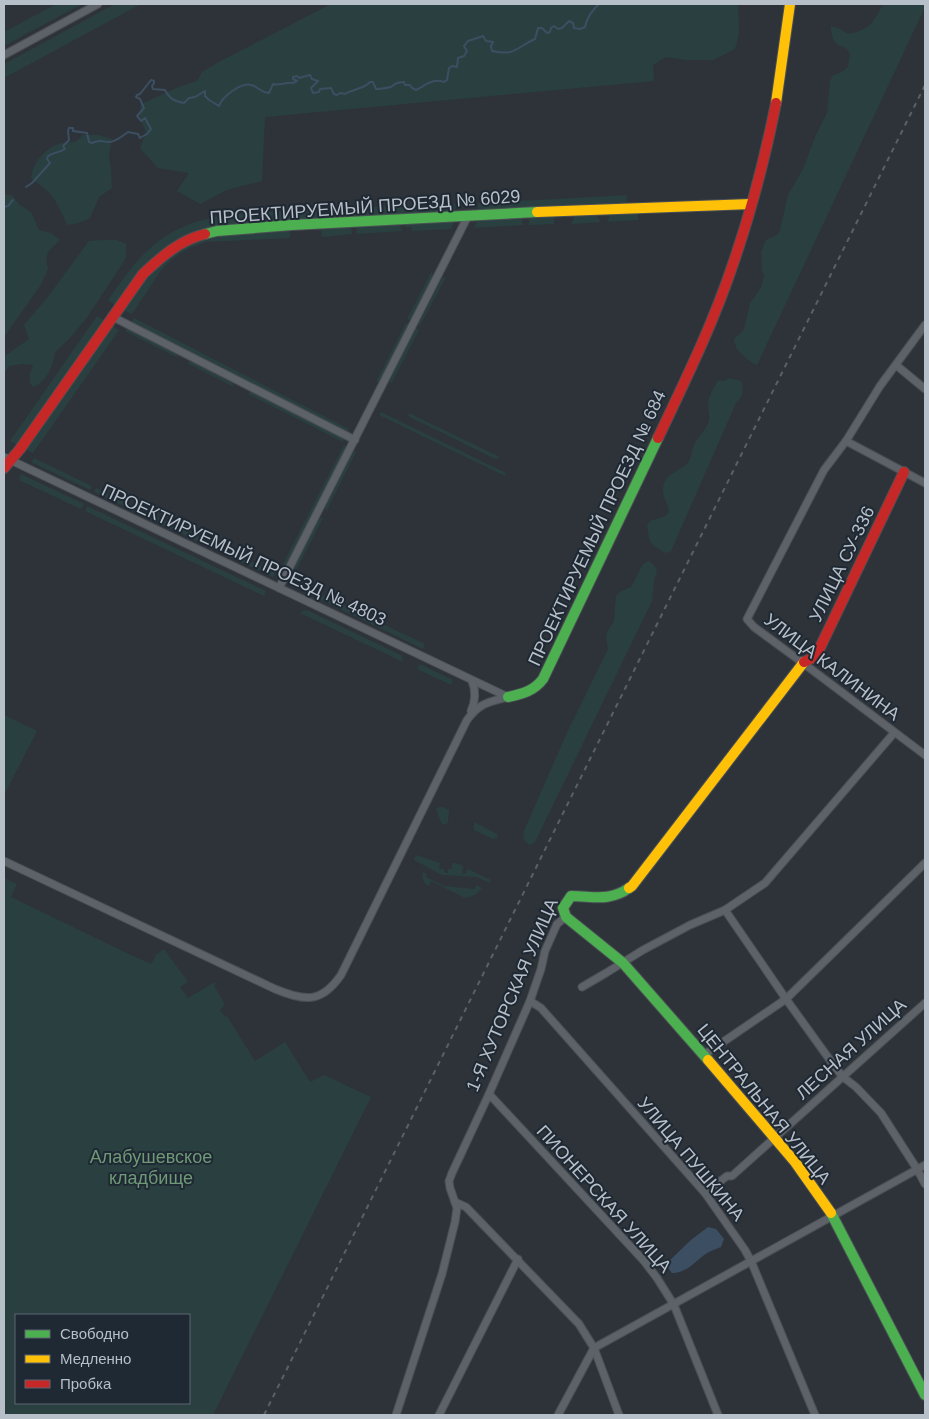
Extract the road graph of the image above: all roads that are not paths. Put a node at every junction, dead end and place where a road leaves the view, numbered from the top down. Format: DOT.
graph roads {
  1 [pos="98,4"];
  2 [pos="790,4"];
  3 [pos="4,55"];
  4 [pos="752,204"];
  5 [pos="468,216"];
  6 [pos="113,317"];
  7 [pos="925,325"];
  8 [pos="896,365"];
  9 [pos="925,389"];
  10 [pos="355,440"];
  11 [pos="846,441"];
  12 [pos="6,462"];
  13 [pos="904,472"];
  14 [pos="925,483"];
  15 [pos="279,588"];
  16 [pos="803,663"];
  17 [pos="472,681"];
  18 [pos="508,698"];
  19 [pos="467,720"];
  20 [pos="894,733"];
  21 [pos="925,755"];
  22 [pos="4,861"];
  23 [pos="925,863"];
  24 [pos="726,910"];
  25 [pos="566,917"];
  26 [pos="623,963"];
  27 [pos="582,987"];
  28 [pos="786,999"];
  29 [pos="530,1002"];
  30 [pos="925,1003"];
  31 [pos="704,1055"];
  32 [pos="843,1076"];
  33 [pos="489,1094"];
  34 [pos="776,1138"];
  35 [pos="925,1165"];
  36 [pos="918,1170"];
  37 [pos="925,1184"];
  38 [pos="704,1193"];
  39 [pos="455,1202"];
  40 [pos="833,1216"];
  41 [pos="518,1259"];
  42 [pos="751,1261"];
  43 [pos="674,1305"];
  44 [pos="594,1348"];
  45 [pos="925,1395"];
  46 [pos="396,1415"];
  47 [pos="439,1415"];
  48 [pos="558,1415"];
  49 [pos="619,1415"];
  50 [pos="718,1415"];
  51 [pos="815,1415"];
  1 -- 3 [label="street"];
  2 -- 4 [label="street, ПРОЕКТИРУЕМЫЙ ПРОЕЗД № 684"];
  4 -- 5 [label="street, ПРОЕКТИРУЕМЫЙ ПРОЕЗД № 6029"];
  4 -- 18 [label="street, ПРОЕКТИРУЕМЫЙ ПРОЕЗД № 684"];
  5 -- 6 [label="street, ПРОЕКТИРУЕМЫЙ ПРОЕЗД № 6029"];
  5 -- 10 [label="street"];
  6 -- 10 [label="street"];
  6 -- 12 [label="street, ПРОЕКТИРУЕМЫЙ ПРОЕЗД № 6029"];
  7 -- 8 [label="street"];
  8 -- 9 [label="street"];
  8 -- 11 [label="street"];
  10 -- 15 [label="street"];
  11 -- 13 [label="street"];
  11 -- 16 [label="street, УЛИЦА КАЛИНИНА"];
  12 -- 15 [label="street, ПРОЕКТИРУЕМЫЙ ПРОЕЗД № 4803"];
  13 -- 14 [label="street"];
  13 -- 16 [label="street, УЛИЦА СУ-336"];
  15 -- 17 [label="street, ПРОЕКТИРУЕМЫЙ ПРОЕЗД № 4803"];
  16 -- 20 [label="street, УЛИЦА КАЛИНИНА"];
  16 -- 25 [label="street, 1-Я ХУТОРСКАЯ УЛИЦА"];
  17 -- 18 [label="street, ПРОЕКТИРУЕМЫЙ ПРОЕЗД № 4803"];
  17 -- 19 [label="street"];
  18 -- 19 [label="street, ПРОЕКТИРУЕМЫЙ ПРОЕЗД № 684"];
  19 -- 22 [label="street, ПРОЕКТИРУЕМЫЙ ПРОЕЗД № 684"];
  20 -- 21 [label="street, УЛИЦА КАЛИНИНА"];
  20 -- 24 [label="street"];
  23 -- 28 [label="street"];
  24 -- 26 [label="street"];
  24 -- 28 [label="street"];
  25 -- 26 [label="street, ЦЕНТРАЛЬНАЯ УЛИЦА"];
  25 -- 29 [label="street, 1-Я ХУТОРСКАЯ УЛИЦА"];
  26 -- 27 [label="street"];
  26 -- 31 [label="street, ЦЕНТРАЛЬНАЯ УЛИЦА"];
  28 -- 31 [label="street"];
  28 -- 32 [label="street"];
  29 -- 33 [label="street, 1-Я ХУТОРСКАЯ УЛИЦА"];
  29 -- 38 [label="street, УЛИЦА ПУШКИНА"];
  30 -- 32 [label="street, ЛЕСНАЯ УЛИЦА"];
  31 -- 34 [label="street, ЦЕНТРАЛЬНАЯ УЛИЦА"];
  32 -- 34 [label="street, ЛЕСНАЯ УЛИЦА"];
  32 -- 36 [label="street"];
  33 -- 39 [label="street, 1-Я ХУТОРСКАЯ УЛИЦА"];
  33 -- 43 [label="street, ПИОНЕРСКАЯ УЛИЦА"];
  34 -- 38 [label="street, ЛЕСНАЯ УЛИЦА"];
  34 -- 40 [label="street, ЦЕНТРАЛЬНАЯ УЛИЦА"];
  35 -- 36 [label="street"];
  36 -- 37 [label="street"];
  36 -- 40 [label="street"];
  38 -- 42 [label="street, УЛИЦА ПУШКИНА"];
  39 -- 41 [label="street"];
  39 -- 46 [label="street, 1-Я ХУТОРСКАЯ УЛИЦА"];
  40 -- 42 [label="street"];
  40 -- 45 [label="street, ЦЕНТРАЛЬНАЯ УЛИЦА"];
  41 -- 44 [label="street"];
  41 -- 47 [label="street"];
  42 -- 43 [label="street"];
  42 -- 51 [label="street, УЛИЦА ПУШКИНА"];
  43 -- 44 [label="street"];
  43 -- 50 [label="street, ПИОНЕРСКАЯ УЛИЦА"];
  44 -- 48 [label="street"];
  44 -- 49 [label="street"];
}
